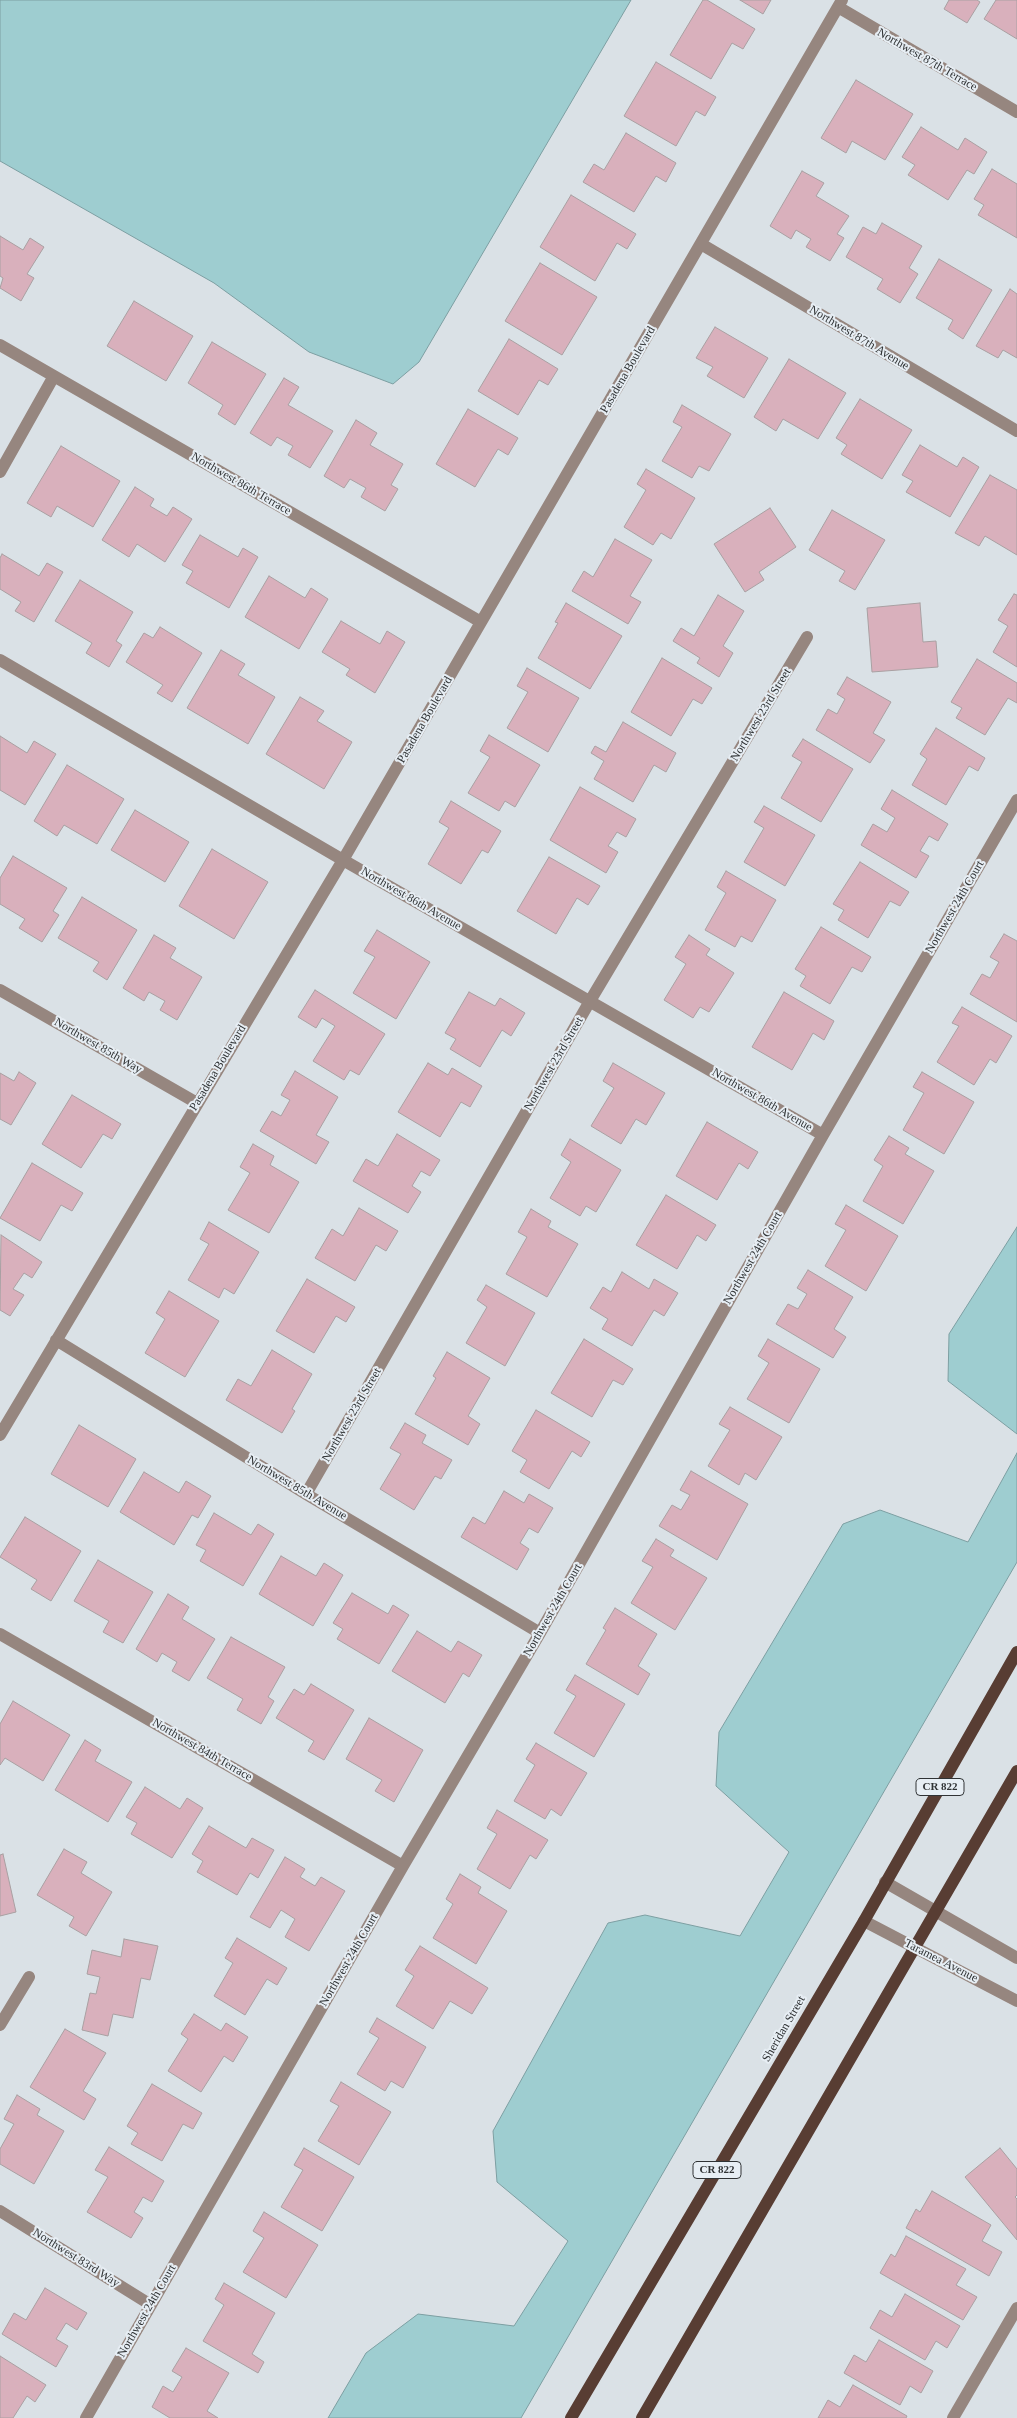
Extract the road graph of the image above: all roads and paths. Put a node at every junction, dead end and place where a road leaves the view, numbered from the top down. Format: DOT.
graph roads {
  1 [pos="840,4"];
  2 [pos="1017,112"];
  3 [pos="701,244"];
  4 [pos="0,345"];
  5 [pos="54,376"];
  6 [pos="1017,431"];
  7 [pos="0,472"];
  8 [pos="481,622"];
  9 [pos="808,637"];
  10 [pos="0,660"];
  11 [pos="1017,800"];
  12 [pos="344,860"];
  13 [pos="0,990"];
  14 [pos="590,1001"];
  15 [pos="197,1103"];
  16 [pos="823,1135"];
  17 [pos="56,1340"];
  18 [pos="0,1435"];
  19 [pos="306,1494"];
  20 [pos="540,1633"];
  21 [pos="0,1634"];
  22 [pos="1017,1652"];
  23 [pos="1017,1770"];
  24 [pos="403,1866"];
  25 [pos="885,1882"];
  26 [pos="936,1910"];
  27 [pos="864,1921"];
  28 [pos="915,1948"];
  29 [pos="1017,1958"];
  30 [pos="29,1977"];
  31 [pos="1017,2001"];
  32 [pos="0,2024"];
  33 [pos="0,2211"];
  34 [pos="151,2304"];
  35 [pos="1017,2308"];
  36 [pos="86,2418"];
  37 [pos="571,2418"];
  38 [pos="642,2418"];
  39 [pos="953,2418"];
  1 -- 2 [label="street, Northwest 87th Terrace"];
  1 -- 3 [label="street, Pasadena Boulevard"];
  3 -- 6 [label="street, Northwest 87th Avenue"];
  3 -- 8 [label="street, Pasadena Boulevard"];
  4 -- 5 [label="street, Northwest 86th Terrace"];
  5 -- 7 [label="street"];
  5 -- 8 [label="street, Northwest 86th Terrace"];
  8 -- 12 [label="street, Pasadena Boulevard"];
  9 -- 14 [label="street, Northwest 23rd Street"];
  10 -- 12 [label="street, Northwest 86th Avenue"];
  11 -- 16 [label="street, Northwest 24th Court"];
  12 -- 14 [label="street, Northwest 86th Avenue"];
  12 -- 15 [label="street, Pasadena Boulevard"];
  13 -- 15 [label="street, Northwest 85th Way"];
  14 -- 16 [label="street, Northwest 86th Avenue"];
  14 -- 19 [label="street, Northwest 23rd Street"];
  15 -- 17 [label="street, Pasadena Boulevard"];
  16 -- 20 [label="street, Northwest 24th Court"];
  17 -- 18 [label="street, Pasadena Boulevard"];
  17 -- 19 [label="street, Northwest 85th Avenue"];
  19 -- 20 [label="street, Northwest 85th Avenue"];
  20 -- 24 [label="street, Northwest 24th Court"];
  21 -- 24 [label="street, Northwest 84th Terrace"];
  22 -- 25 [label="main road, Sheridan Street / CR 822"];
  23 -- 26 [label="main road"];
  24 -- 34 [label="street, Northwest 24th Court"];
  25 -- 26 [label="street"];
  25 -- 27 [label="main road, Sheridan Street / CR 822"];
  26 -- 28 [label="main road"];
  26 -- 29 [label="street"];
  27 -- 28 [label="street, Taramea Avenue"];
  27 -- 37 [label="main road, Sheridan Street / CR 822"];
  28 -- 31 [label="street, Taramea Avenue"];
  28 -- 38 [label="main road"];
  30 -- 32 [label="street"];
  33 -- 34 [label="street, Northwest 83rd Way"];
  34 -- 36 [label="street, Northwest 24th Court"];
  35 -- 39 [label="street"];
}
